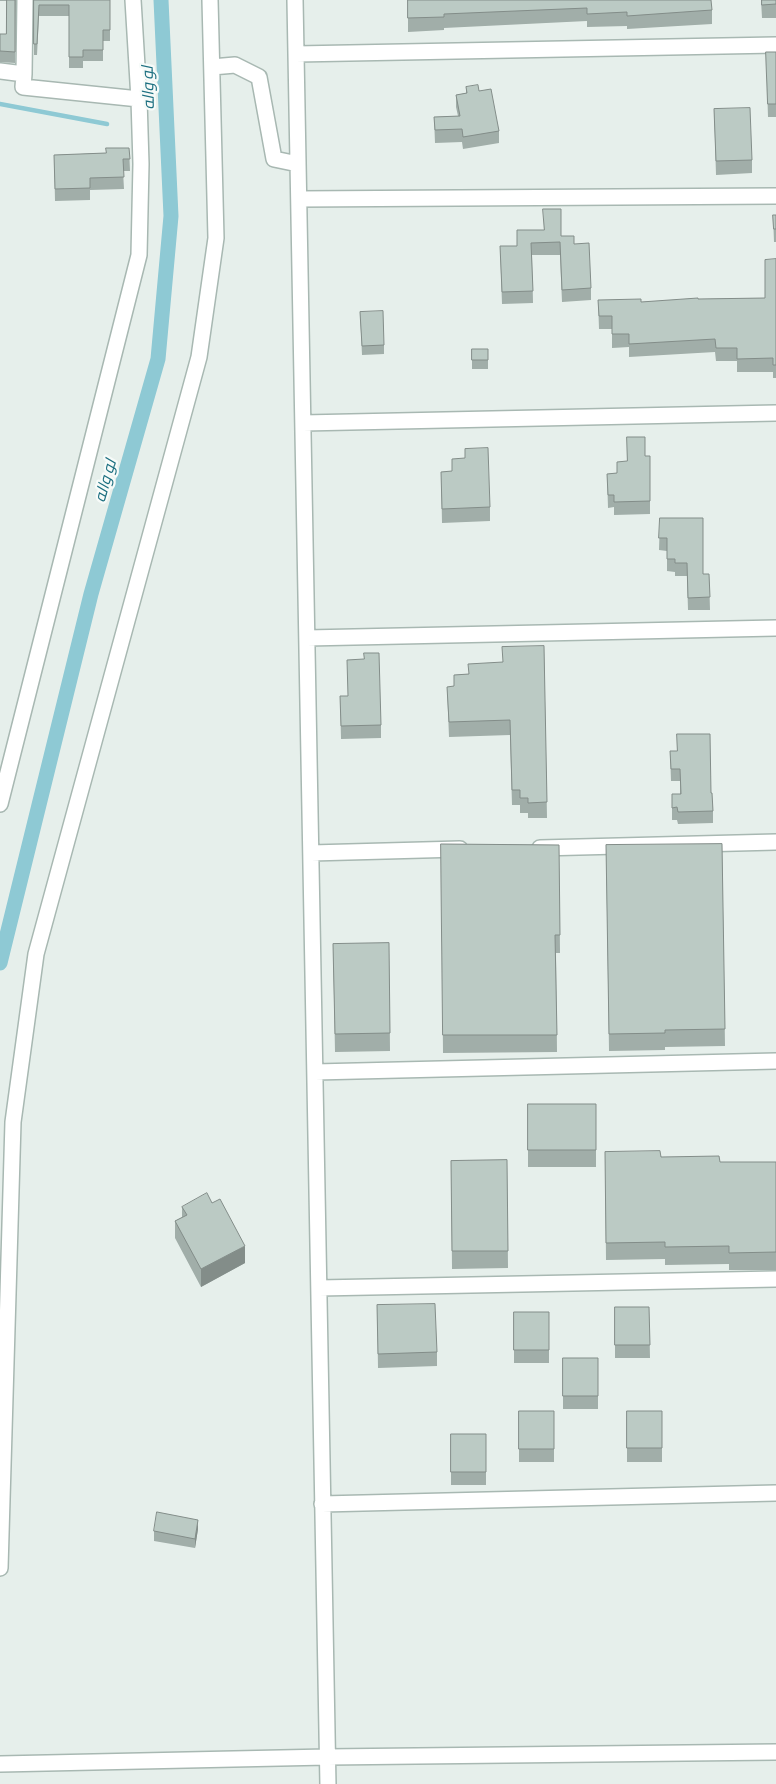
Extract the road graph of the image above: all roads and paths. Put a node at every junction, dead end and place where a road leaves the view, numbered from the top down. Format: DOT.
graph roads {
  1 [pos="25,0"];
  2 [pos="133,0"];
  3 [pos="210,0"];
  4 [pos="295,0"];
  5 [pos="776,45"];
  6 [pos="296,54"];
  7 [pos="212,66"];
  8 [pos="0,70"];
  9 [pos="24,74"];
  10 [pos="139,99"];
  11 [pos="298,164"];
  12 [pos="776,196"];
  13 [pos="299,199"];
  14 [pos="776,413"];
  15 [pos="303,423"];
  16 [pos="776,628"];
  17 [pos="307,638"];
  18 [pos="0,804"];
  19 [pos="776,842"];
  20 [pos="528,848"];
  21 [pos="479,849"];
  22 [pos="311,853"];
  23 [pos="776,1061"];
  24 [pos="315,1072"];
  25 [pos="776,1279"];
  26 [pos="319,1288"];
  27 [pos="776,1493"];
  28 [pos="322,1504"];
  29 [pos="0,1568"];
  30 [pos="776,1752"];
  31 [pos="327,1757"];
  32 [pos="0,1764"];
  33 [pos="328,1784"];
  1 -- 9 [label="street"];
  2 -- 10 [label="street"];
  3 -- 7 [label="street"];
  4 -- 6 [label="street"];
  5 -- 6 [label="street"];
  6 -- 11 [label="street"];
  7 -- 11 [label="street"];
  7 -- 29 [label="street"];
  8 -- 9 [label="street"];
  9 -- 10 [label="street"];
  10 -- 18 [label="street"];
  11 -- 13 [label="street"];
  12 -- 13 [label="street"];
  13 -- 15 [label="street"];
  14 -- 15 [label="street"];
  15 -- 17 [label="street"];
  16 -- 17 [label="street"];
  17 -- 22 [label="street"];
  19 -- 20 [label="street"];
  21 -- 22 [label="street"];
  22 -- 24 [label="street"];
  23 -- 24 [label="street"];
  24 -- 26 [label="street"];
  25 -- 26 [label="street"];
  26 -- 28 [label="street"];
  27 -- 28 [label="street"];
  28 -- 31 [label="street"];
  30 -- 31 [label="street"];
  31 -- 32 [label="street"];
  31 -- 33 [label="street"];
}
